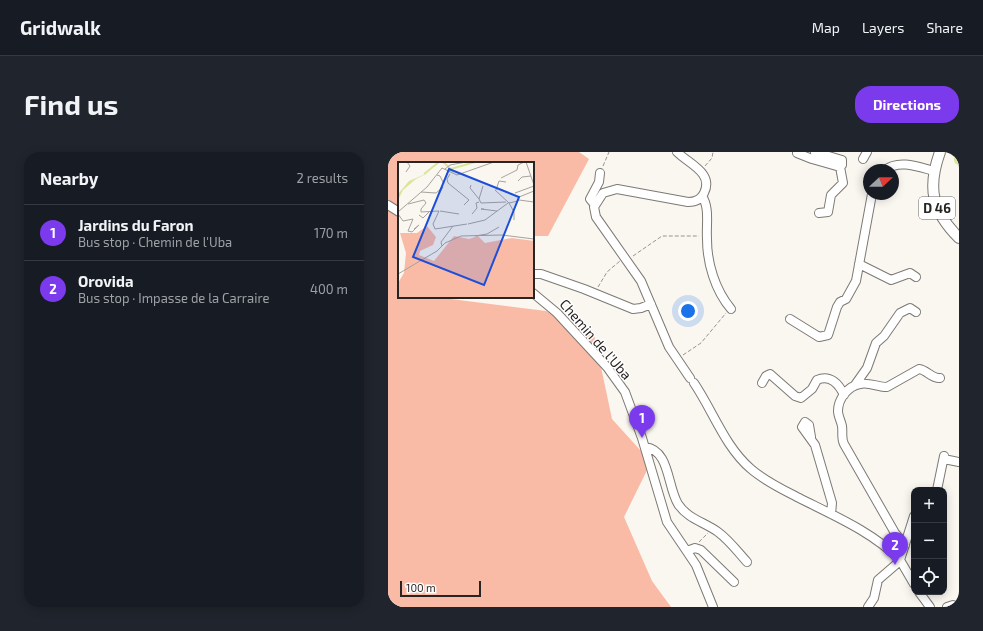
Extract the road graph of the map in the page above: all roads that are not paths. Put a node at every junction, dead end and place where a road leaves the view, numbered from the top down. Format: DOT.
graph roads {
  1 [pos="678,152"];
  2 [pos="815,152"];
  3 [pos="933,152"];
  4 [pos="940,152"];
  5 [pos="797,153"];
  6 [pos="899,166"];
  7 [pos="840,167"];
  8 [pos="934,169"];
  9 [pos="600,173"];
  10 [pos="702,196"];
  11 [pos="871,200"];
  12 [pos="388,205"];
  13 [pos="595,205"];
  14 [pos="398,211"];
  15 [pos="819,213"];
  16 [pos="959,238"];
  17 [pos="859,264"];
  18 [pos="534,274"];
  19 [pos="916,277"];
  20 [pos="534,294"];
  21 [pos="651,304"];
  22 [pos="730,308"];
  23 [pos="916,312"];
  24 [pos="790,319"];
  25 [pos="940,378"];
  26 [pos="762,384"];
  27 [pos="855,385"];
  28 [pos="844,395"];
  29 [pos="811,437"];
  30 [pos="645,447"];
  31 [pos="959,462"];
  32 [pos="938,487"];
  33 [pos="831,514"];
  34 [pos="912,523"];
  35 [pos="904,545"];
  36 [pos="687,551"];
  37 [pos="900,560"];
  38 [pos="747,562"];
  39 [pos="911,579"];
  40 [pos="734,582"];
  41 [pos="921,595"];
  42 [pos="713,607"];
  43 [pos="868,607"];
  44 [pos="930,607"];
  45 [pos="947,607"];
  46 [pos="957,607"];
  1 -- 10 [label="street"];
  2 -- 7 [label="street"];
  3 -- 8 [label="main road, D 46"];
  4 -- 8 [label="main road, D 46"];
  5 -- 7 [label="street"];
  6 -- 8 [label="street"];
  7 -- 15 [label="street"];
  8 -- 16 [label="main road, D 46"];
  9 -- 13 [label="street"];
  10 -- 13 [label="street"];
  10 -- 22 [label="street"];
  11 -- 17 [label="street"];
  12 -- 14 [label="street"];
  13 -- 21 [label="street"];
  17 -- 19 [label="street"];
  17 -- 24 [label="street"];
  18 -- 21 [label="street"];
  20 -- 30 [label="street, Chemin de l'Uba"];
  21 -- 33 [label="street"];
  23 -- 27 [label="street"];
  25 -- 27 [label="street"];
  26 -- 28 [label="street"];
  27 -- 28 [label="street"];
  28 -- 35 [label="street"];
  29 -- 33 [label="street"];
  30 -- 36 [label="street, Chemin de l'Uba"];
  30 -- 38 [label="street"];
  31 -- 32 [label="street"];
  33 -- 37 [label="street"];
  34 -- 35 [label="street"];
  35 -- 37 [label="street"];
  36 -- 40 [label="street"];
  36 -- 42 [label="street, Chemin de l'Uba"];
  37 -- 39 [label="street"];
  37 -- 43 [label="street"];
  41 -- 44 [label="street"];
  45 -- 46 [label="street"];
}
